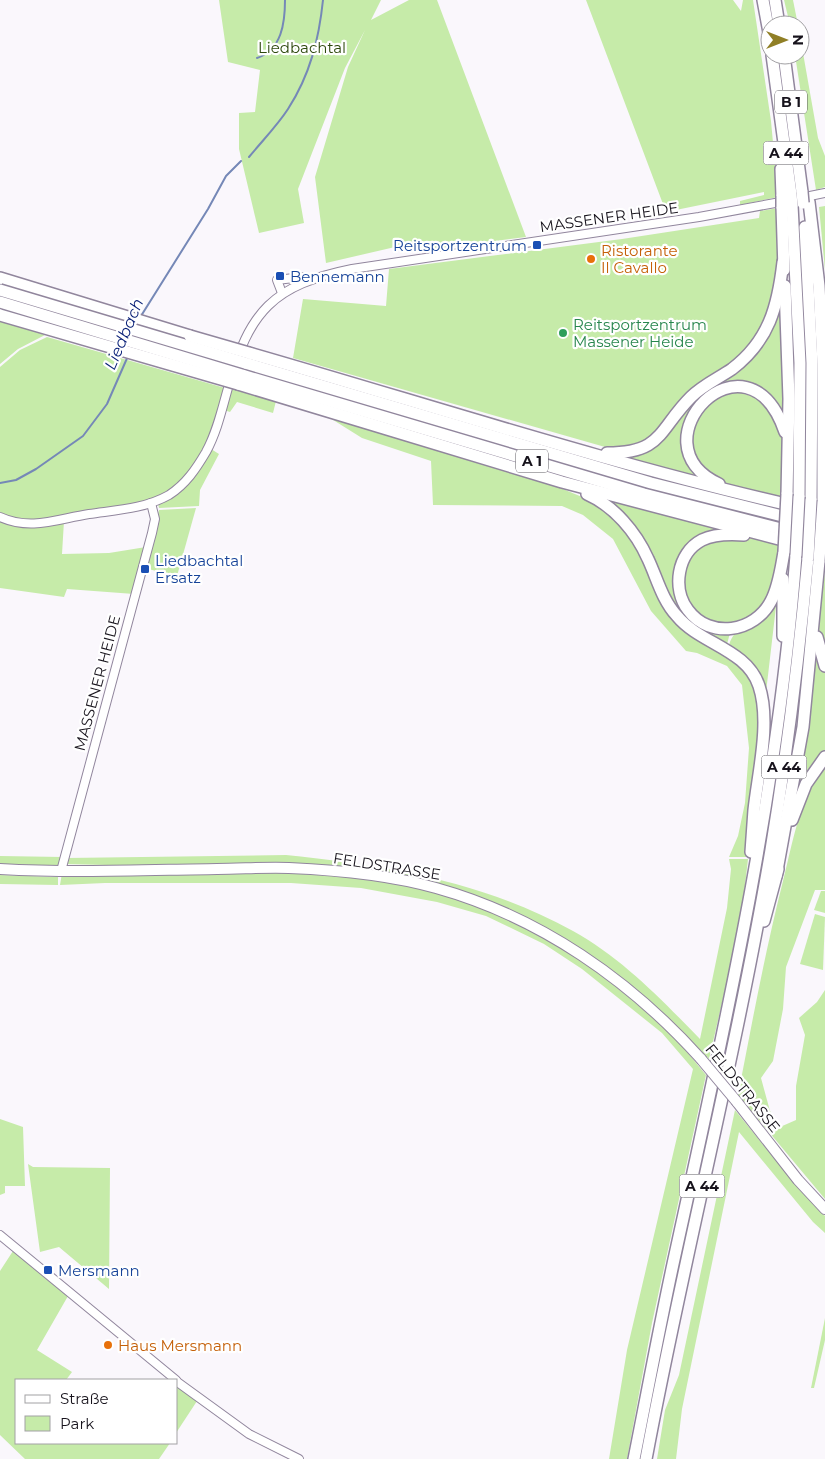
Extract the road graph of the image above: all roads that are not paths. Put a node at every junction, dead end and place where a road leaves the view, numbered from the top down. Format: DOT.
graph roads {
  1 [pos="763,0"];
  2 [pos="775,0"];
  3 [pos="766,15"];
  4 [pos="777,15"];
  5 [pos="773,65"];
  6 [pos="785,65"];
  7 [pos="780,112"];
  8 [pos="797,148"];
  9 [pos="825,193"];
  10 [pos="796,199"];
  11 [pos="784,262"];
  12 [pos="0,278"];
  13 [pos="308,280"];
  14 [pos="819,286"];
  15 [pos="0,290"];
  16 [pos="282,293"];
  17 [pos="0,302"];
  18 [pos="0,315"];
  19 [pos="825,326"];
  20 [pos="244,369"];
  21 [pos="572,447"];
  22 [pos="788,460"];
  23 [pos="562,482"];
  24 [pos="825,490"];
  25 [pos="741,494"];
  26 [pos="152,503"];
  27 [pos="824,507"];
  28 [pos="0,517"];
  29 [pos="825,526"];
  30 [pos="775,538"];
  31 [pos="825,540"];
  32 [pos="825,550"];
  33 [pos="784,552"];
  34 [pos="808,558"];
  35 [pos="816,610"];
  36 [pos="825,666"];
  37 [pos="784,681"];
  38 [pos="825,757"];
  39 [pos="0,869"];
  40 [pos="61,871"];
  41 [pos="776,876"];
  42 [pos="746,921"];
  43 [pos="747,974"];
  44 [pos="825,1209"];
  45 [pos="0,1235"];
  46 [pos="175,1379"];
  47 [pos="178,1381"];
  48 [pos="300,1459"];
  49 [pos="634,1459"];
  50 [pos="646,1459"];
  1 -- 3 [label="highway"];
  2 -- 4 [label="highway"];
  5 -- 7 [label="highway, B 1"];
  6 -- 8 [label="highway, B 1"];
  7 -- 10 [label="highway, A 44"];
  8 -- 10 [label="highway, A 44"];
  9 -- 13 [label="street, MASSENER HEIDE"];
  10 -- 11 [label="highway"];
  10 -- 14 [label="highway"];
  10 -- 34 [label="highway, A 44, bridge"];
  11 -- 21 [label="highway"];
  11 -- 22 [label="highway"];
  12 -- 20 [label="highway, bridge"];
  13 -- 16 [label="street, MASSENER HEIDE"];
  13 -- 16 [label="street, MASSENER HEIDE"];
  14 -- 19 [label="highway"];
  14 -- 27 [label="highway"];
  15 -- 20 [label="highway, A 1, bridge"];
  16 -- 26 [label="street, MASSENER HEIDE"];
  17 -- 20 [label="highway, A 1, bridge"];
  18 -- 20 [label="highway, bridge"];
  20 -- 21 [label="highway"];
  20 -- 23 [label="highway"];
  20 -- 29 [label="highway, A 1"];
  20 -- 31 [label="highway, A 1"];
  21 -- 25 [label="highway"];
  22 -- 25 [label="highway"];
  22 -- 33 [label="highway, bridge"];
  23 -- 30 [label="highway"];
  23 -- 42 [label="highway"];
  24 -- 27 [label="highway"];
  25 -- 27 [label="highway"];
  26 -- 28 [label="street, MASSENER HEIDE"];
  26 -- 40 [label="street, MASSENER HEIDE"];
  27 -- 34 [label="highway, bridge"];
  30 -- 32 [label="highway"];
  30 -- 33 [label="highway"];
  33 -- 37 [label="highway"];
  34 -- 35 [label="highway"];
  34 -- 37 [label="highway, A 44"];
  34 -- 43 [label="highway, A 44"];
  35 -- 36 [label="highway"];
  35 -- 41 [label="highway"];
  37 -- 42 [label="highway, A 44"];
  38 -- 41 [label="highway"];
  39 -- 40 [label="main road, FELDSTRASSE"];
  40 -- 44 [label="main road, FELDSTRASSE, bridge"];
  41 -- 43 [label="highway"];
  42 -- 49 [label="highway, A 44"];
  43 -- 50 [label="highway, A 44"];
  45 -- 46 [label="street"];
  47 -- 48 [label="street"];
}
